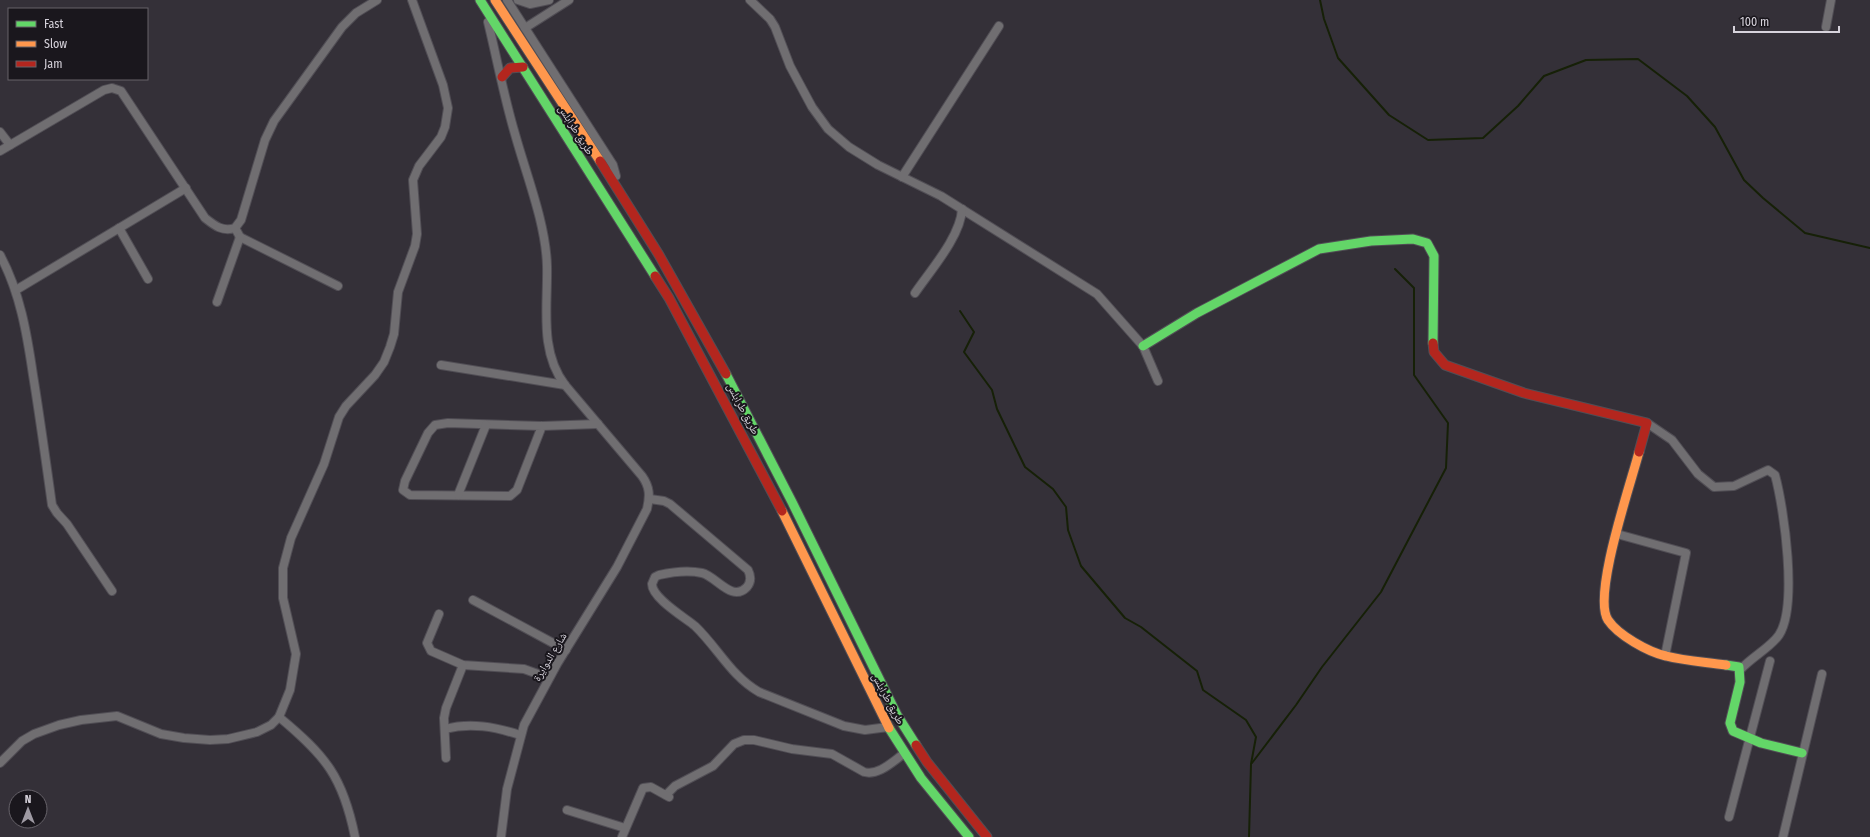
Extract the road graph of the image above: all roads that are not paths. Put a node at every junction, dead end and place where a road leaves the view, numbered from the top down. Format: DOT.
graph roads {
  1 [pos="377,0"];
  2 [pos="412,0"];
  3 [pos="495,0"];
  4 [pos="507,0"];
  5 [pos="518,0"];
  6 [pos="549,0"];
  7 [pos="750,0"];
  8 [pos="1831,0"];
  9 [pos="565,1"];
  10 [pos="482,3"];
  11 [pos="999,26"];
  12 [pos="1826,27"];
  13 [pos="525,28"];
  14 [pos="522,67"];
  15 [pos="502,77"];
  16 [pos="0,132"];
  17 [pos="10,145"];
  18 [pos="0,151"];
  19 [pos="902,177"];
  20 [pos="186,188"];
  21 [pos="620,192"];
  22 [pos="962,209"];
  23 [pos="119,228"];
  24 [pos="235,228"];
  25 [pos="240,237"];
  26 [pos="0,255"];
  27 [pos="148,279"];
  28 [pos="338,286"];
  29 [pos="16,290"];
  30 [pos="915,293"];
  31 [pos="217,302"];
  32 [pos="1143,346"];
  33 [pos="441,365"];
  34 [pos="1158,381"];
  35 [pos="565,386"];
  36 [pos="1647,423"];
  37 [pos="598,424"];
  38 [pos="486,425"];
  39 [pos="542,426"];
  40 [pos="458,495"];
  41 [pos="650,500"];
  42 [pos="1617,534"];
  43 [pos="112,591"];
  44 [pos="474,600"];
  45 [pos="439,614"];
  46 [pos="566,650"];
  47 [pos="1665,656"];
  48 [pos="1770,661"];
  49 [pos="463,665"];
  50 [pos="1741,669"];
  51 [pos="1822,674"];
  52 [pos="549,678"];
  53 [pos="279,717"];
  54 [pos="888,727"];
  55 [pos="445,729"];
  56 [pos="520,735"];
  57 [pos="1748,738"];
  58 [pos="904,753"];
  59 [pos="1802,753"];
  60 [pos="446,758"];
  61 [pos="0,763"];
  62 [pos="567,810"];
  63 [pos="1729,817"];
  64 [pos="625,828"];
  65 [pos="355,837"];
  66 [pos="501,837"];
  67 [pos="622,837"];
  68 [pos="969,837"];
  69 [pos="987,837"];
  70 [pos="1783,837"];
  1 -- 24 [label="street"];
  2 -- 53 [label="street"];
  3 -- 21 [label="main road"];
  4 -- 13 [label="street"];
  5 -- 6 [label="street"];
  7 -- 19 [label="street"];
  8 -- 12 [label="street"];
  9 -- 13 [label="street"];
  10 -- 14 [label="main road, طريق طرابلس"];
  10 -- 15 [label="street"];
  11 -- 19 [label="street"];
  13 -- 21 [label="street"];
  14 -- 15 [label="main road"];
  14 -- 54 [label="main road, طريق طرابلس"];
  15 -- 35 [label="street"];
  16 -- 17 [label="street"];
  17 -- 18 [label="street"];
  17 -- 20 [label="street"];
  19 -- 22 [label="street"];
  20 -- 23 [label="street"];
  20 -- 24 [label="street"];
  21 -- 69 [label="main road"];
  22 -- 30 [label="street"];
  22 -- 32 [label="street"];
  23 -- 27 [label="street"];
  23 -- 29 [label="street"];
  24 -- 25 [label="street"];
  25 -- 28 [label="street"];
  25 -- 31 [label="street"];
  26 -- 29 [label="street"];
  29 -- 43 [label="street"];
  32 -- 34 [label="street"];
  32 -- 36 [label="main road"];
  33 -- 35 [label="street"];
  35 -- 37 [label="street"];
  36 -- 42 [label="main road"];
  36 -- 50 [label="street"];
  37 -- 39 [label="street"];
  37 -- 41 [label="street"];
  38 -- 39 [label="street"];
  38 -- 40 [label="street"];
  38 -- 40 [label="street"];
  39 -- 40 [label="street"];
  41 -- 46 [label="street, شارع الدوايرة"];
  41 -- 54 [label="street"];
  42 -- 47 [label="main road"];
  42 -- 47 [label="street"];
  44 -- 46 [label="street"];
  45 -- 49 [label="street"];
  46 -- 52 [label="street, شارع الدوايرة"];
  47 -- 50 [label="main road"];
  48 -- 57 [label="street"];
  49 -- 52 [label="street"];
  49 -- 55 [label="street"];
  50 -- 57 [label="main road"];
  51 -- 59 [label="street"];
  52 -- 56 [label="street, شارع الدوايرة"];
  53 -- 61 [label="street"];
  53 -- 65 [label="street"];
  54 -- 58 [label="main road, طريق طرابلس"];
  55 -- 56 [label="street"];
  55 -- 60 [label="street"];
  56 -- 66 [label="street, شارع الدوايرة"];
  57 -- 59 [label="main road"];
  57 -- 63 [label="street"];
  58 -- 64 [label="street"];
  58 -- 68 [label="main road, طريق طرابلس"];
  59 -- 70 [label="street"];
  62 -- 64 [label="street"];
  64 -- 67 [label="street"];
}
